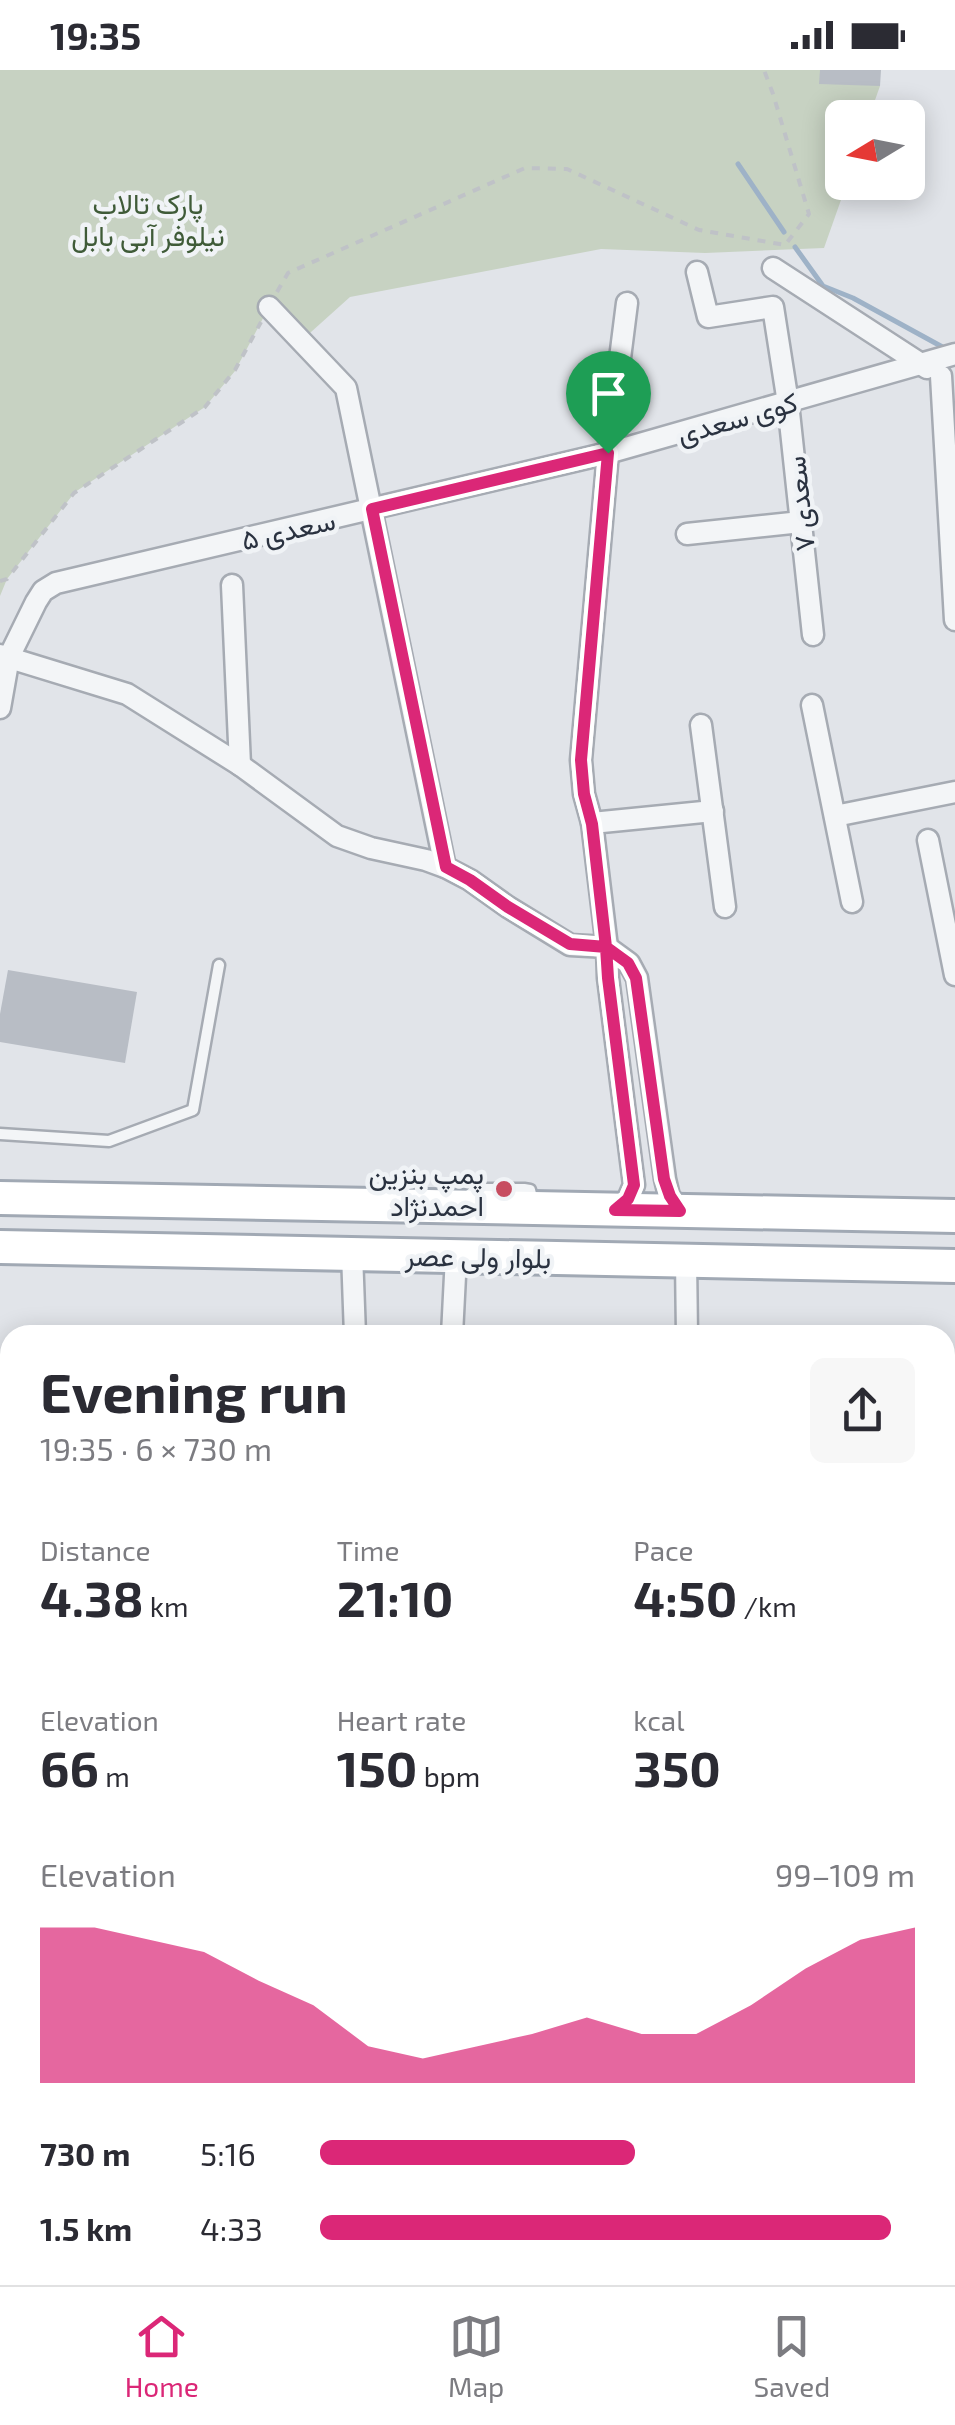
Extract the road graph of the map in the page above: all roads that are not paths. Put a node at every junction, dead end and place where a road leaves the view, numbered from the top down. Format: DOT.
graph roads {
  1 [pos="774,268"];
  2 [pos="697,272"];
  3 [pos="627,303"];
  4 [pos="269,307"];
  5 [pos="943,367"];
  6 [pos="788,402"];
  7 [pos="608,453"];
  8 [pos="372,509"];
  9 [pos="801,522"];
  10 [pos="688,534"];
  11 [pos="232,585"];
  12 [pos="954,602"];
  13 [pos="955,620"];
  14 [pos="812,635"];
  15 [pos="4,656"];
  16 [pos="812,705"];
  17 [pos="0,708"];
  18 [pos="701,725"];
  19 [pos="240,765"];
  20 [pos="955,792"];
  21 [pos="713,811"];
  22 [pos="835,816"];
  23 [pos="592,824"];
  24 [pos="928,840"];
  25 [pos="446,867"];
  26 [pos="852,902"];
  27 [pos="724,907"];
  28 [pos="606,947"];
  29 [pos="219,966"];
  30 [pos="955,976"];
  31 [pos="0,1134"];
  32 [pos="0,1198"];
  33 [pos="92,1200"];
  34 [pos="615,1210"];
  35 [pos="680,1211"];
  36 [pos="955,1216"];
  37 [pos="0,1247"];
  38 [pos="90,1248"];
  39 [pos="352,1254"];
  40 [pos="456,1256"];
  41 [pos="686,1260"];
  42 [pos="955,1266"];
  43 [pos="354,1325"];
  44 [pos="453,1325"];
  45 [pos="688,1325"];
  1 -- 5 [label="street"];
  2 -- 6 [label="street, سعدی ۷"];
  3 -- 7 [label="street"];
  4 -- 8 [label="street"];
  5 -- 6 [label="street, کوی سعدی"];
  5 -- 12 [label="street"];
  6 -- 7 [label="street, کوی سعدی"];
  6 -- 9 [label="street, سعدی ۷"];
  7 -- 8 [label="street, سعدی ۵"];
  7 -- 23 [label="street"];
  8 -- 15 [label="street, سعدی ۵"];
  8 -- 25 [label="street"];
  9 -- 10 [label="street"];
  9 -- 14 [label="street, سعدی ۷"];
  11 -- 19 [label="street"];
  12 -- 13 [label="street"];
  15 -- 17 [label="street, سعدی ۵"];
  15 -- 19 [label="street"];
  16 -- 22 [label="street"];
  18 -- 21 [label="street"];
  19 -- 25 [label="street"];
  20 -- 22 [label="street"];
  21 -- 23 [label="street"];
  21 -- 27 [label="street"];
  22 -- 26 [label="street"];
  23 -- 28 [label="street"];
  24 -- 30 [label="street"];
  25 -- 28 [label="street"];
  28 -- 34 [label="street"];
  28 -- 35 [label="street"];
  29 -- 31 [label="lane"];
  32 -- 33 [label="main road, بلوار ولی عصر"];
  33 -- 34 [label="main road, بلوار ولی عصر"];
  33 -- 38 [label="main road"];
  34 -- 35 [label="main road, بلوار ولی عصر"];
  35 -- 36 [label="main road, بلوار ولی عصر"];
  37 -- 38 [label="main road, بلوار ولی عصر"];
  38 -- 39 [label="main road, بلوار ولی عصر"];
  39 -- 40 [label="main road, بلوار ولی عصر"];
  39 -- 43 [label="street"];
  40 -- 41 [label="main road, بلوار ولی عصر"];
  40 -- 44 [label="street"];
  41 -- 42 [label="main road, بلوار ولی عصر"];
  41 -- 45 [label="street"];
}
